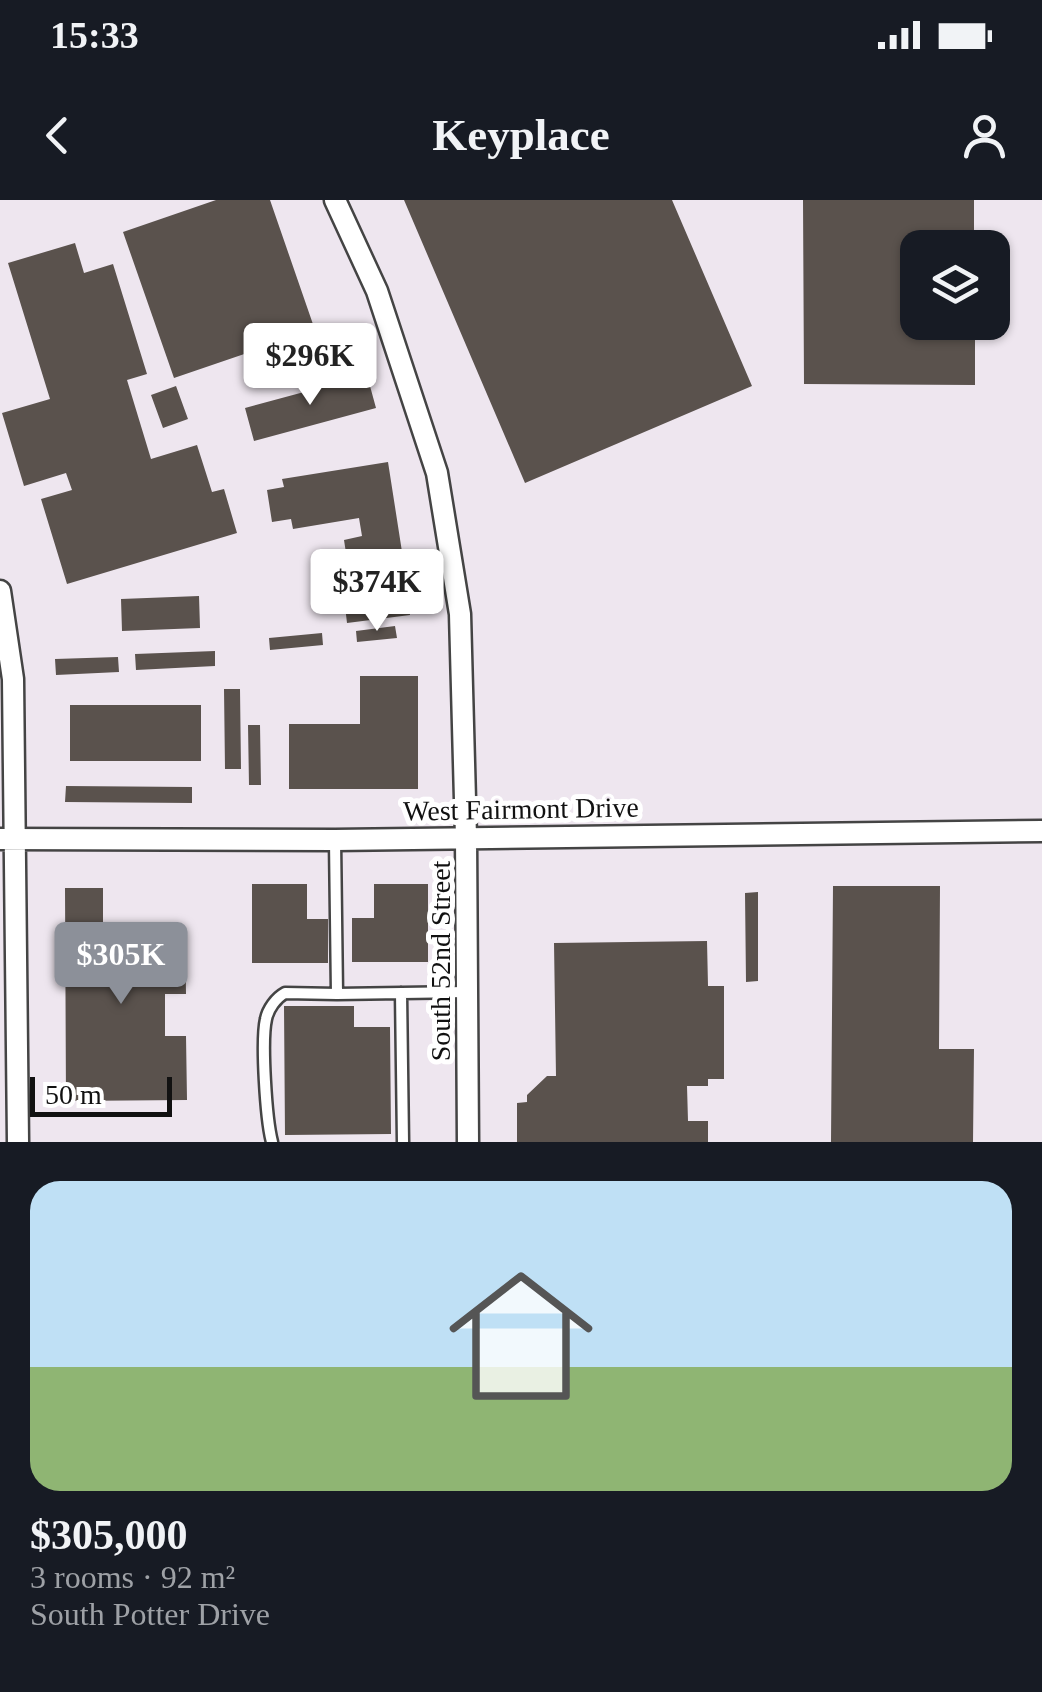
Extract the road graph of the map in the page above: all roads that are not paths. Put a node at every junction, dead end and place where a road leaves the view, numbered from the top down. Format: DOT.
graph roads {
  1 [pos="335,200"];
  2 [pos="0,591"];
  3 [pos="1042,831"];
  4 [pos="466,837"];
  5 [pos="7,839"];
  6 [pos="335,840"];
  7 [pos="467,992"];
  8 [pos="401,993"];
  9 [pos="337,994"];
  10 [pos="271,1137"];
  11 [pos="18,1142"];
  12 [pos="403,1142"];
  13 [pos="468,1142"];
  1 -- 4 [label="street, South 52nd Street"];
  2 -- 5 [label="street"];
  3 -- 4 [label="street, West Fairmont Drive"];
  4 -- 6 [label="street, West Fairmont Drive"];
  4 -- 7 [label="street, South 52nd Street"];
  5 -- 6 [label="street, West Fairmont Drive"];
  5 -- 11 [label="street"];
  6 -- 9 [label="lane"];
  7 -- 8 [label="lane"];
  7 -- 13 [label="street, South 52nd Street"];
  8 -- 9 [label="lane"];
  8 -- 12 [label="lane"];
  9 -- 10 [label="lane"];
}
